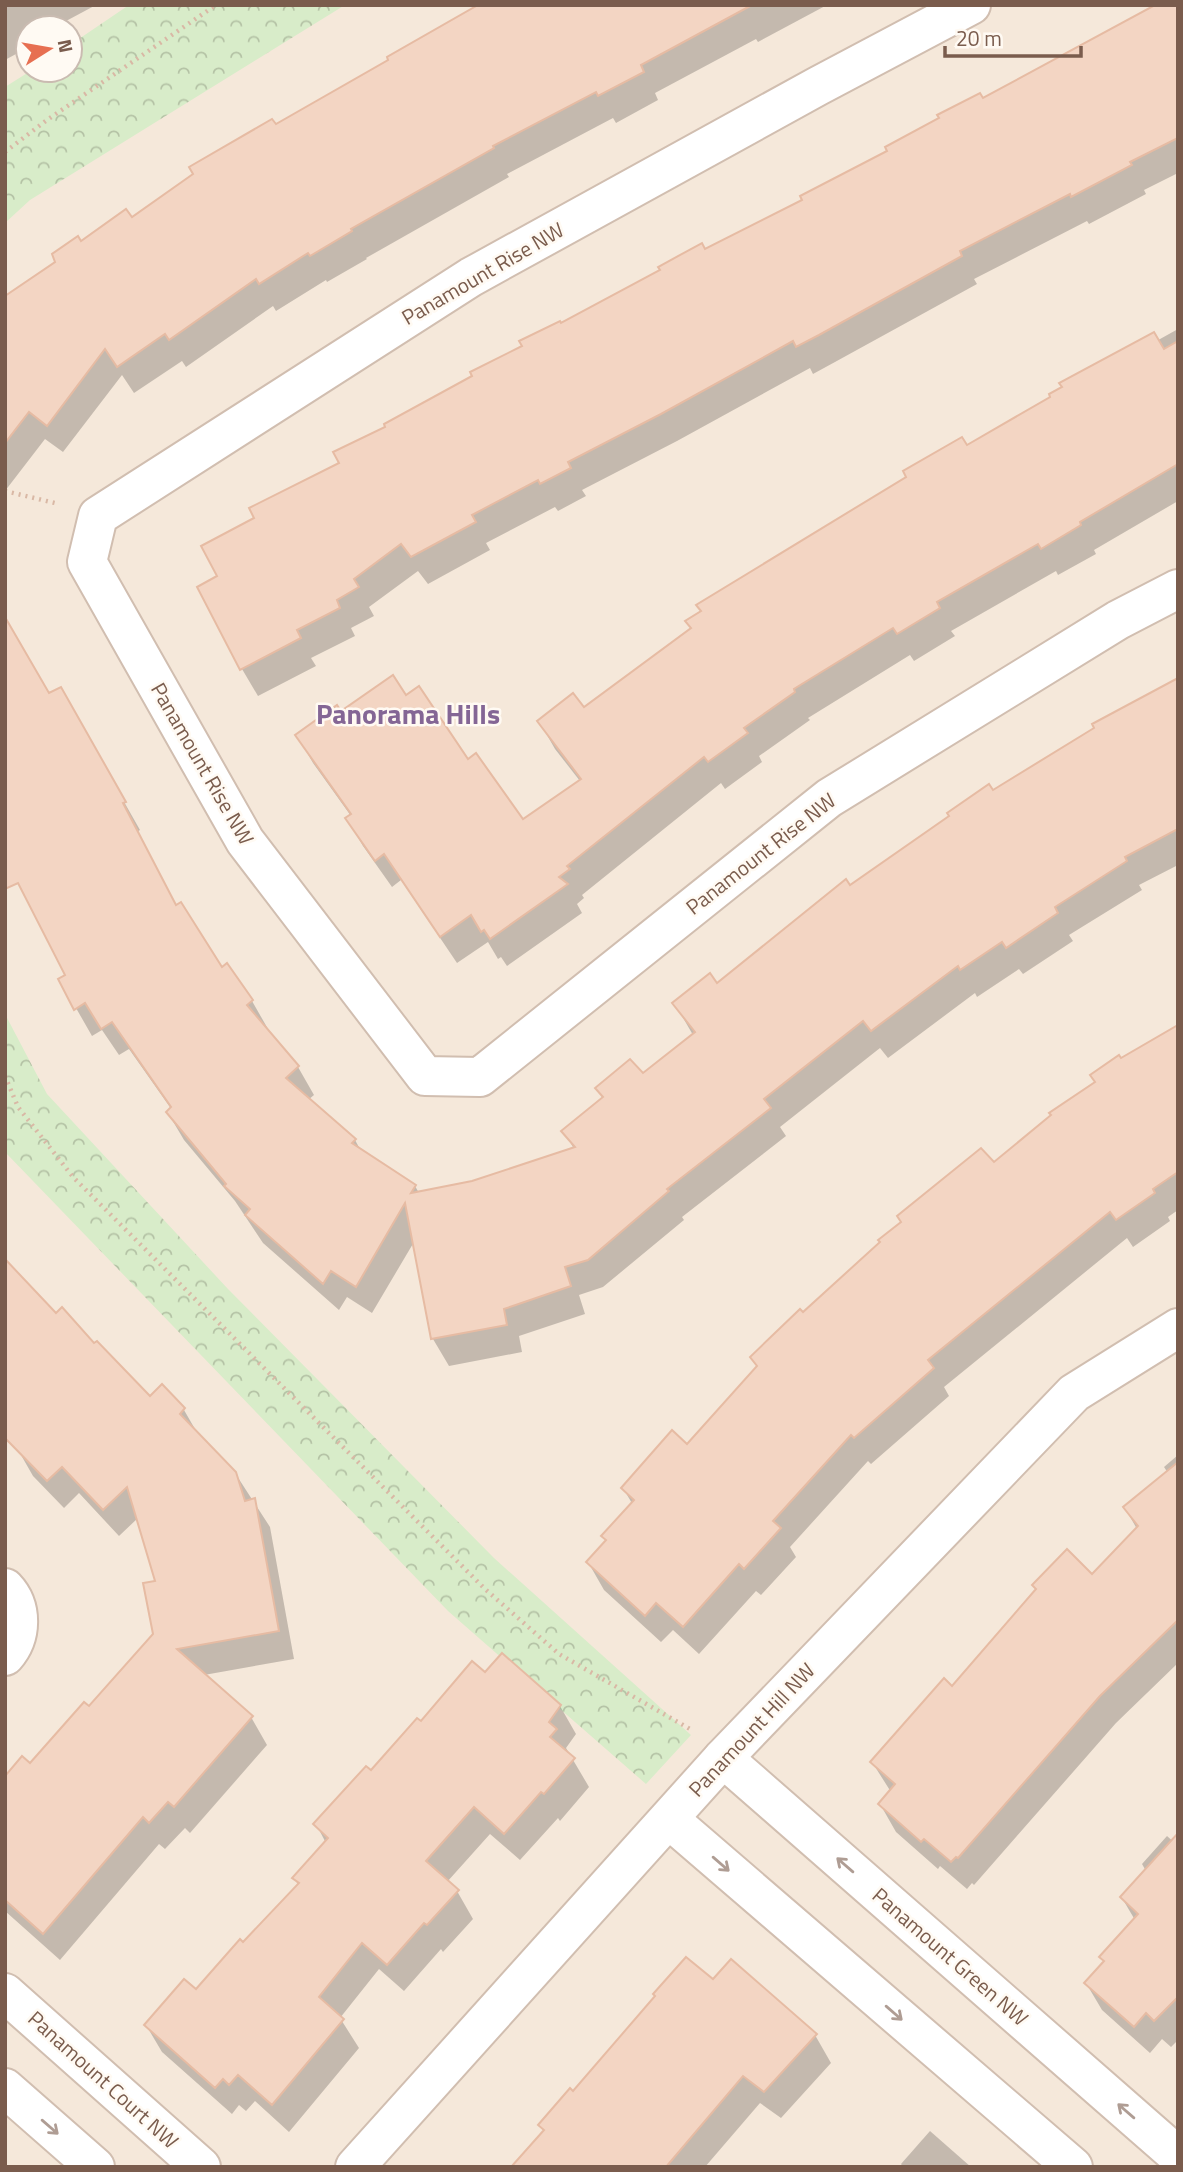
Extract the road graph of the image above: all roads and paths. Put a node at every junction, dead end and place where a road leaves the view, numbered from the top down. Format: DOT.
graph roads {
  1 [pos="216,5"];
  2 [pos="971,5"];
  3 [pos="5,152"];
  4 [pos="5,491"];
  5 [pos="98,516"];
  6 [pos="1178,589"];
  7 [pos="5,1076"];
  8 [pos="1178,1328"];
  9 [pos="5,1588"];
  10 [pos="5,1656"];
  11 [pos="723,1758"];
  12 [pos="670,1820"];
  13 [pos="5,1993"];
  14 [pos="5,2088"];
  15 [pos="1178,2157"];
  16 [pos="95,2167"];
  17 [pos="201,2167"];
  18 [pos="355,2167"];
  19 [pos="1073,2167"];
  1 -- 3 [label="path"];
  2 -- 5 [label="street, Panamount Rise NW"];
  4 -- 5 [label="path"];
  5 -- 6 [label="street, Panamount Rise NW"];
  7 -- 11 [label="path"];
  8 -- 11 [label="street, Panamount Hill NW"];
  9 -- 10 [label="street"];
  11 -- 12 [label="street, Panamount Hill NW"];
  15 -- 11 [label="street, Panamount Green NW, one-way"];
  12 -- 18 [label="street, Panamount Hill NW"];
  12 -- 19 [label="street, one-way"];
  13 -- 17 [label="street, Panamount Court NW"];
  14 -- 16 [label="street, one-way"];
}
